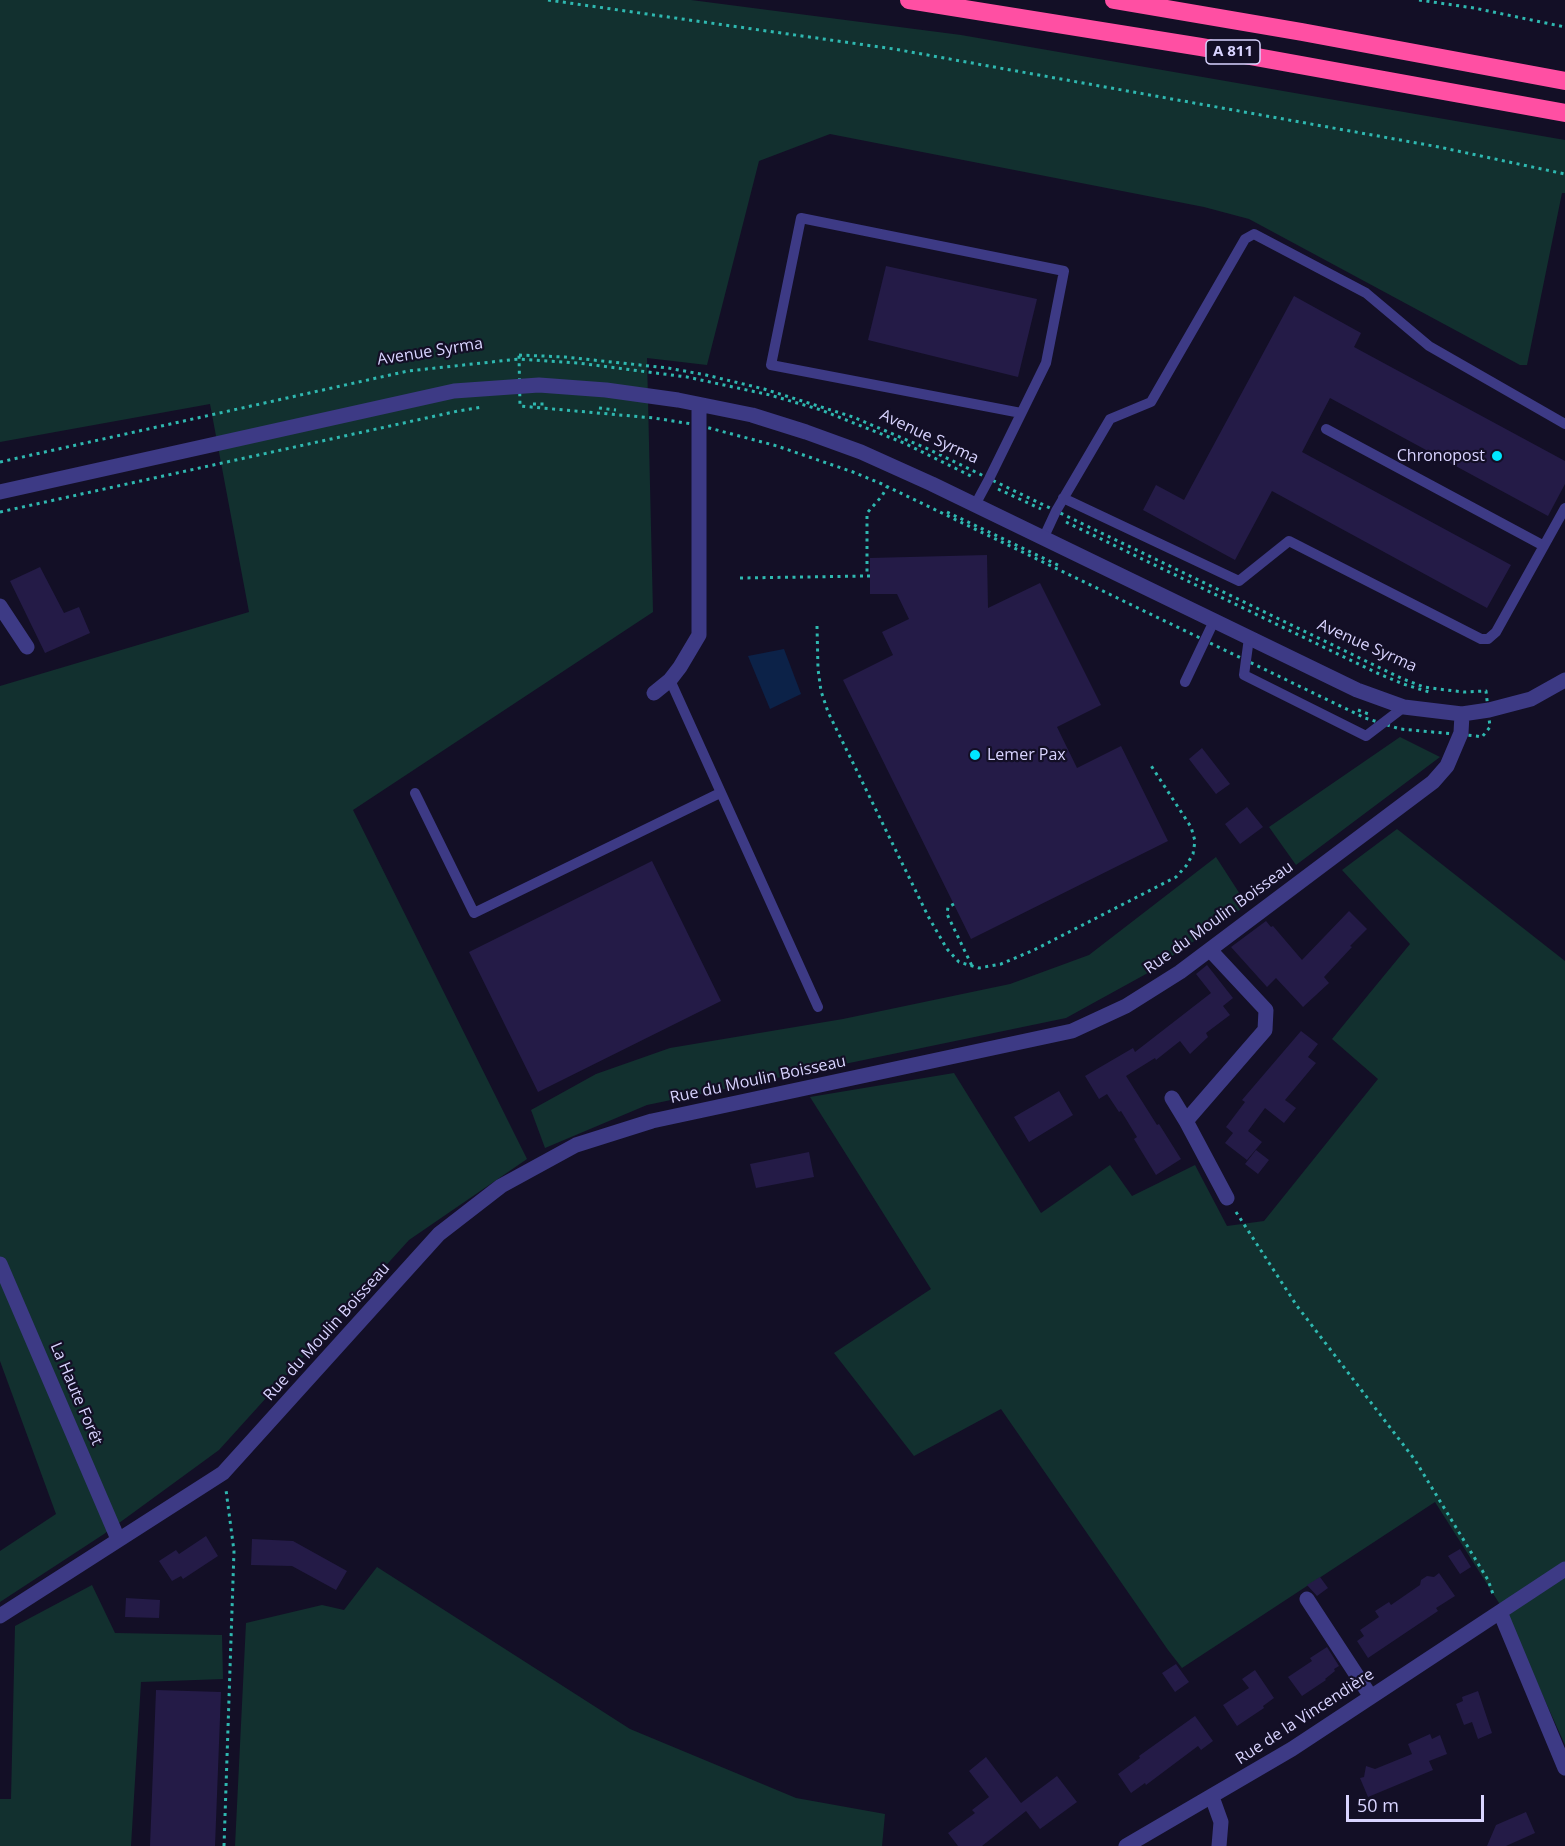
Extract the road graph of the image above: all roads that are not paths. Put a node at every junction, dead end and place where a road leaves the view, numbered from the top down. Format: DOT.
graph roads {
  1 [pos="909,0"];
  2 [pos="1114,0"];
  3 [pos="1565,81"];
  4 [pos="1565,113"];
  5 [pos="699,405"];
  6 [pos="1021,413"];
  7 [pos="1565,424"];
  8 [pos="1326,429"];
  9 [pos="0,492"];
  10 [pos="1063,498"];
  11 [pos="975,505"];
  12 [pos="1565,508"];
  13 [pos="1043,539"];
  14 [pos="1544,546"];
  15 [pos="0,606"];
  16 [pos="1214,621"];
  17 [pos="1249,638"];
  18 [pos="27,647"];
  19 [pos="669,680"];
  20 [pos="1565,680"];
  21 [pos="1185,682"];
  22 [pos="654,693"];
  23 [pos="1404,707"];
  24 [pos="1462,714"];
  25 [pos="415,793"];
  26 [pos="720,793"];
  27 [pos="1210,950"];
  28 [pos="818,1007"];
  29 [pos="1172,1098"];
  30 [pos="1186,1121"];
  31 [pos="1227,1198"];
  32 [pos="0,1264"];
  33 [pos="118,1539"];
  34 [pos="1565,1569"];
  35 [pos="1307,1599"];
  36 [pos="1500,1612"];
  37 [pos="0,1616"];
  38 [pos="1371,1697"];
  39 [pos="1565,1768"];
  40 [pos="1212,1797"];
  41 [pos="1126,1846"];
  42 [pos="1219,1846"];
  1 -- 4 [label="highway, A 811"];
  2 -- 3 [label="highway, A 811"];
  5 -- 9 [label="street"];
  5 -- 11 [label="street"];
  5 -- 19 [label="street"];
  6 -- 6 [label="lane"];
  6 -- 11 [label="lane"];
  7 -- 10 [label="lane"];
  8 -- 14 [label="lane"];
  10 -- 13 [label="lane"];
  10 -- 14 [label="lane"];
  11 -- 13 [label="street"];
  12 -- 14 [label="lane"];
  13 -- 16 [label="street"];
  15 -- 18 [label="street"];
  16 -- 17 [label="street"];
  16 -- 21 [label="lane"];
  17 -- 23 [label="street"];
  17 -- 23 [label="lane"];
  19 -- 22 [label="street"];
  19 -- 26 [label="lane"];
  20 -- 24 [label="street"];
  23 -- 24 [label="street"];
  24 -- 27 [label="street, Rue du Moulin Boisseau"];
  25 -- 26 [label="lane"];
  26 -- 28 [label="lane"];
  27 -- 30 [label="street"];
  27 -- 33 [label="street, Rue du Moulin Boisseau"];
  29 -- 30 [label="street"];
  30 -- 31 [label="street"];
  32 -- 33 [label="street, La Haute Forêt"];
  33 -- 37 [label="street, Rue du Moulin Boisseau"];
  34 -- 36 [label="street, Rue de la Vincendière"];
  35 -- 38 [label="street"];
  36 -- 38 [label="street, Rue de la Vincendière"];
  36 -- 39 [label="street"];
  38 -- 40 [label="street, Rue de la Vincendière"];
  40 -- 41 [label="street, Rue de la Vincendière"];
  40 -- 42 [label="street"];
}
